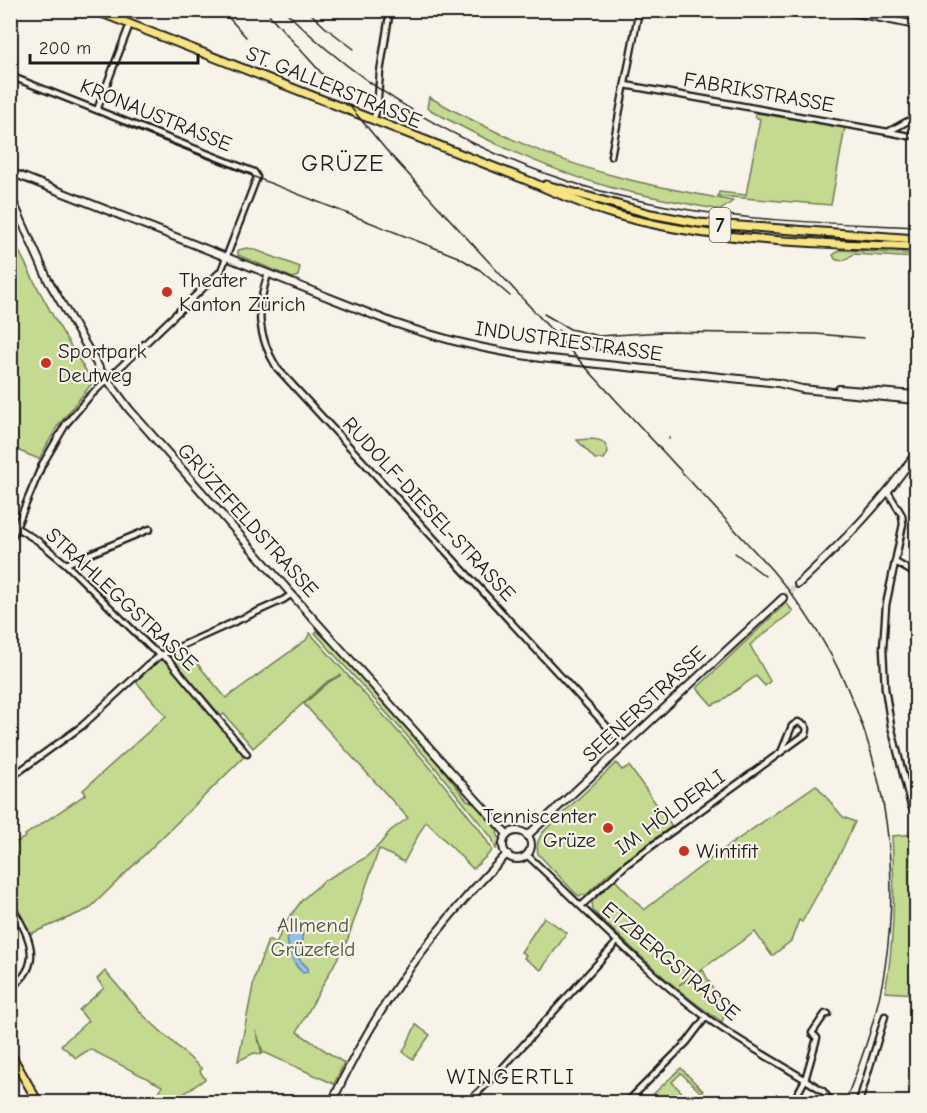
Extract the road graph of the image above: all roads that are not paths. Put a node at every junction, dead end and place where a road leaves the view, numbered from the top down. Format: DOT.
graph roads {
  1 [pos="94,10"];
  2 [pos="390,10"];
  3 [pos="639,10"];
  4 [pos="841,10"];
  5 [pos="130,24"];
  6 [pos="916,25"];
  7 [pos="10,76"];
  8 [pos="625,85"];
  9 [pos="97,110"];
  10 [pos="374,120"];
  11 [pos="888,132"];
  12 [pos="611,156"];
  13 [pos="10,175"];
  14 [pos="529,180"];
  15 [pos="10,195"];
  16 [pos="916,239"];
  17 [pos="916,247"];
  18 [pos="226,257"];
  19 [pos="268,274"];
  20 [pos="107,380"];
  21 [pos="793,386"];
  22 [pos="916,395"];
  23 [pos="916,400"];
  24 [pos="916,453"];
  25 [pos="888,492"];
  26 [pos="16,528"];
  27 [pos="150,529"];
  28 [pos="10,542"];
  29 [pos="895,562"];
  30 [pos="66,564"];
  31 [pos="916,574"];
  32 [pos="798,584"];
  33 [pos="291,594"];
  34 [pos="783,598"];
  35 [pos="161,656"];
  36 [pos="624,746"];
  37 [pos="782,750"];
  38 [pos="247,754"];
  39 [pos="10,778"];
  40 [pos="916,812"];
  41 [pos="507,834"];
  42 [pos="528,835"];
  43 [pos="507,854"];
  44 [pos="527,855"];
  45 [pos="10,903"];
  46 [pos="581,906"];
  47 [pos="618,941"];
  48 [pos="10,988"];
  49 [pos="828,1014"];
  50 [pos="885,1016"];
  51 [pos="706,1017"];
  52 [pos="10,1053"];
  53 [pos="805,1080"];
  54 [pos="38,1102"];
  55 [pos="332,1102"];
  56 [pos="468,1102"];
  57 [pos="627,1102"];
  58 [pos="793,1102"];
  59 [pos="831,1102"];
  60 [pos="859,1102"];
  1 -- 5 [label="main road, ST. GALLERSTRASSE / 7"];
  2 -- 10 [label="street"];
  3 -- 8 [label="street"];
  4 -- 6 [label="main road"];
  5 -- 9 [label="street"];
  5 -- 10 [label="main road, ST. GALLERSTRASSE / 7"];
  7 -- 9 [label="street, KRONAUSTRASSE"];
  8 -- 11 [label="street, FABRIKSTRASSE"];
  8 -- 12 [label="street"];
  9 -- 18 [label="street, KRONAUSTRASSE"];
  10 -- 14 [label="main road, ST. GALLERSTRASSE / 7"];
  11 -- 11 [label="street, FABRIKSTRASSE"];
  13 -- 18 [label="main road, INDUSTRIESTRASSE"];
  14 -- 16 [label="main road, ST. GALLERSTRASSE / 7"];
  14 -- 17 [label="main road, ST. GALLERSTRASSE / 7"];
  15 -- 20 [label="main road, GRÜZEFELDSTRASSE"];
  18 -- 19 [label="main road, INDUSTRIESTRASSE"];
  18 -- 20 [label="street"];
  19 -- 21 [label="main road, INDUSTRIESTRASSE"];
  19 -- 36 [label="street, RUDOLF-DIESEL-STRASSE"];
  20 -- 26 [label="street"];
  20 -- 33 [label="main road, GRÜZEFELDSTRASSE"];
  21 -- 22 [label="main road, INDUSTRIESTRASSE"];
  21 -- 23 [label="main road, INDUSTRIESTRASSE"];
  24 -- 25 [label="main road"];
  25 -- 29 [label="street"];
  25 -- 32 [label="main road"];
  26 -- 28 [label="street"];
  26 -- 30 [label="street, STRAHLEGGSTRASSE"];
  27 -- 30 [label="street"];
  29 -- 31 [label="street"];
  29 -- 40 [label="street"];
  30 -- 35 [label="street, STRAHLEGGSTRASSE"];
  33 -- 35 [label="street"];
  33 -- 41 [label="main road, GRÜZEFELDSTRASSE"];
  34 -- 36 [label="main road, SEENERSTRASSE"];
  35 -- 38 [label="street, STRAHLEGGSTRASSE"];
  35 -- 39 [label="street"];
  36 -- 42 [label="main road, SEENERSTRASSE"];
  37 -- 37 [label="street, IM HÖLDERLI"];
  37 -- 46 [label="street, IM HÖLDERLI"];
  41 -- 42 [label="main road"];
  41 -- 43 [label="main road"];
  42 -- 44 [label="main road"];
  43 -- 44 [label="main road"];
  43 -- 55 [label="main road"];
  44 -- 46 [label="street, ETZBERGSTRASSE"];
  45 -- 48 [label="street"];
  46 -- 47 [label="street, ETZBERGSTRASSE"];
  47 -- 51 [label="street, ETZBERGSTRASSE"];
  47 -- 56 [label="street"];
  49 -- 53 [label="street"];
  50 -- 60 [label="street"];
  51 -- 53 [label="street, ETZBERGSTRASSE"];
  51 -- 57 [label="street"];
  52 -- 54 [label="main road"];
  53 -- 58 [label="street"];
  53 -- 59 [label="street, ETZBERGSTRASSE"];
}
